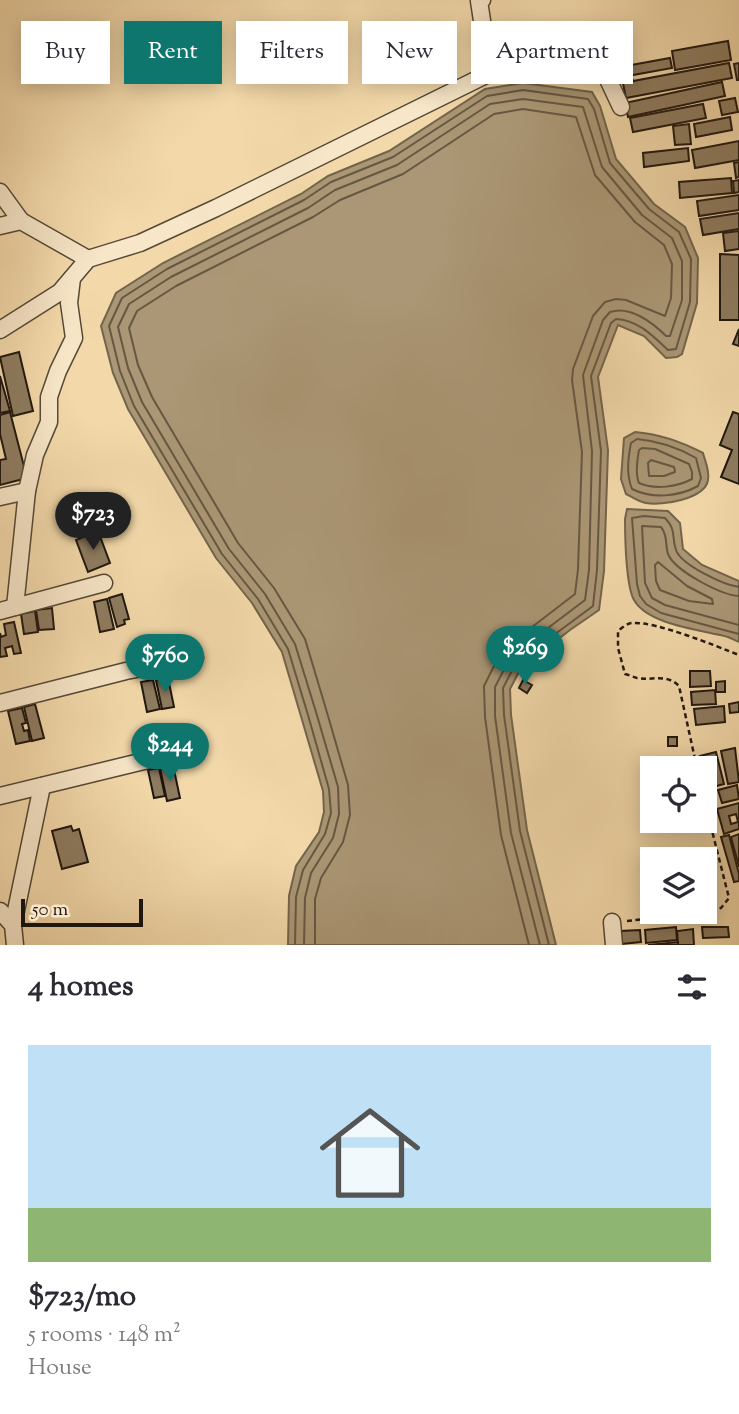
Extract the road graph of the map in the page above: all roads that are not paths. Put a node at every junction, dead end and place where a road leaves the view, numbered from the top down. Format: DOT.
graph roads {
  1 [pos="482,0"];
  2 [pos="482,21"];
  3 [pos="471,83"];
  4 [pos="610,84"];
  5 [pos="621,107"];
  6 [pos="0,192"];
  7 [pos="21,221"];
  8 [pos="0,226"];
  9 [pos="88,259"];
  10 [pos="72,278"];
  11 [pos="0,330"];
  12 [pos="27,491"];
  13 [pos="0,497"];
  14 [pos="104,583"];
  15 [pos="8,609"];
  16 [pos="195,658"];
  17 [pos="0,703"];
  18 [pos="181,752"];
  19 [pos="42,786"];
  20 [pos="0,796"];
  21 [pos="0,911"];
  22 [pos="612,922"];
  23 [pos="13,925"];
  24 [pos="15,945"];
  25 [pos="614,945"];
  1 -- 2 [label="street"];
  3 -- 9 [label="street"];
  4 -- 5 [label="street"];
  6 -- 7 [label="street"];
  7 -- 8 [label="street"];
  7 -- 9 [label="street"];
  9 -- 10 [label="street"];
  10 -- 11 [label="street"];
  10 -- 12 [label="street"];
  12 -- 13 [label="street"];
  12 -- 15 [label="street"];
  14 -- 15 [label="street"];
  16 -- 17 [label="street"];
  18 -- 19 [label="street"];
  19 -- 20 [label="street"];
  19 -- 23 [label="street"];
  21 -- 23 [label="street"];
  22 -- 25 [label="street"];
  23 -- 24 [label="street"];
}
